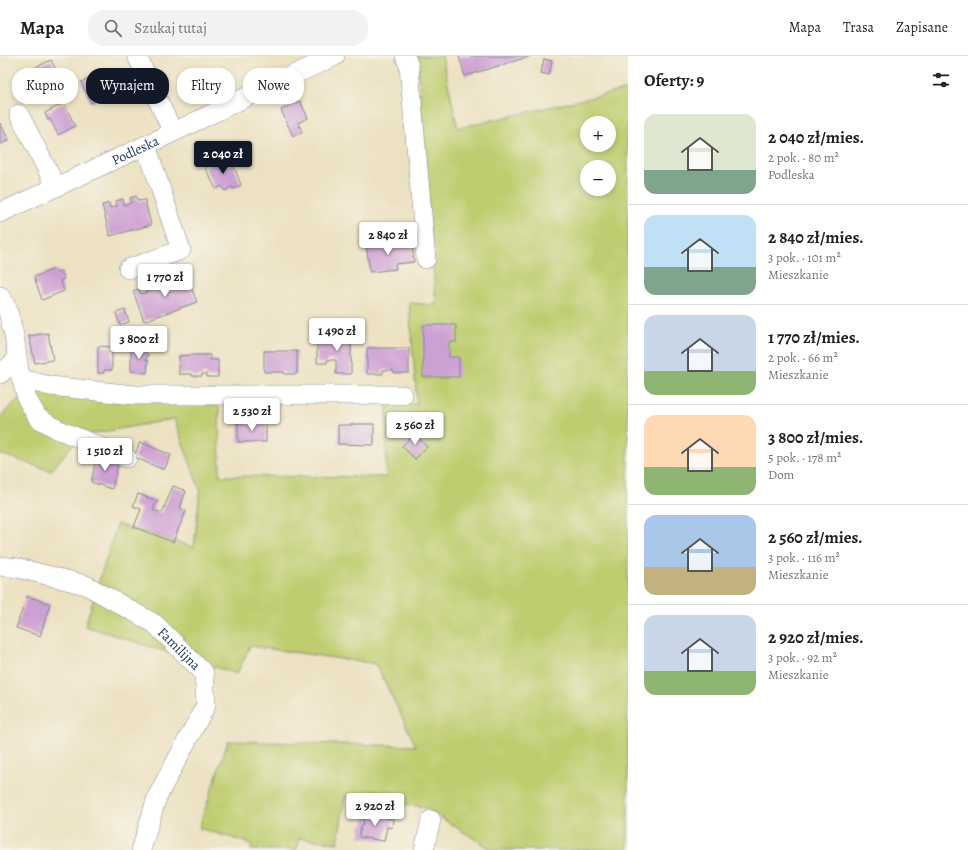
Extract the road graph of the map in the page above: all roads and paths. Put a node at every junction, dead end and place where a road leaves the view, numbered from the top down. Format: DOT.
graph roads {
  1 [pos="137,56"];
  2 [pos="335,56"];
  3 [pos="405,56"];
  4 [pos="19,114"];
  5 [pos="172,133"];
  6 [pos="146,145"];
  7 [pos="56,187"];
  8 [pos="5,205"];
  9 [pos="426,259"];
  10 [pos="128,269"];
  11 [pos="0,296"];
  12 [pos="17,360"];
  13 [pos="0,374"];
  14 [pos="22,379"];
  15 [pos="403,396"];
  16 [pos="127,458"];
  17 [pos="0,566"];
  18 [pos="431,820"];
  19 [pos="141,850"];
  20 [pos="424,850"];
  1 -- 5 [label="street"];
  2 -- 5 [label="street, Podleska"];
  3 -- 9 [label="street"];
  4 -- 7 [label="street"];
  5 -- 6 [label="street, Podleska"];
  6 -- 7 [label="street, Podleska"];
  6 -- 10 [label="street"];
  7 -- 8 [label="street, Podleska"];
  11 -- 12 [label="street"];
  12 -- 13 [label="street"];
  12 -- 14 [label="street"];
  14 -- 15 [label="street"];
  14 -- 16 [label="street"];
  17 -- 19 [label="street, Familijna"];
  18 -- 20 [label="street"];
}
